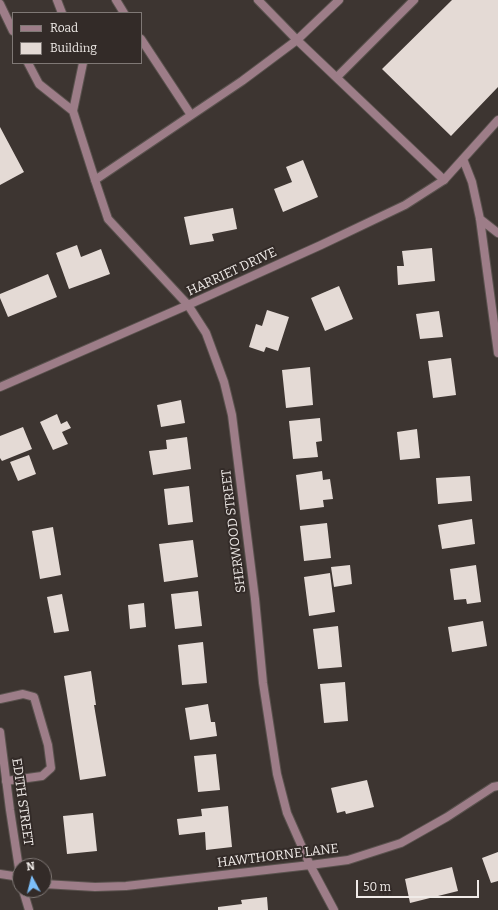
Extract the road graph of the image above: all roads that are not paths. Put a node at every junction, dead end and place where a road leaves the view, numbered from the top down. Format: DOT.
graph roads {
  1 [pos="57,0"];
  2 [pos="116,0"];
  3 [pos="339,0"];
  4 [pos="414,0"];
  5 [pos="259,1"];
  6 [pos="0,4"];
  7 [pos="62,12"];
  8 [pos="123,12"];
  9 [pos="12,29"];
  10 [pos="297,40"];
  11 [pos="142,41"];
  12 [pos="29,64"];
  13 [pos="83,64"];
  14 [pos="337,77"];
  15 [pos="73,111"];
  16 [pos="191,115"];
  17 [pos="498,120"];
  18 [pos="462,159"];
  19 [pos="95,180"];
  20 [pos="444,180"];
  21 [pos="480,219"];
  22 [pos="498,233"];
  23 [pos="188,305"];
  24 [pos="498,353"];
  25 [pos="0,386"];
  26 [pos="0,699"];
  27 [pos="0,732"];
  28 [pos="6,781"];
  29 [pos="498,786"];
  30 [pos="17,858"];
  31 [pos="310,865"];
  32 [pos="0,874"];
  33 [pos="12,875"];
  34 [pos="52,884"];
  35 [pos="25,898"];
  36 [pos="29,910"];
  37 [pos="334,910"];
  1 -- 7 [label="street"];
  2 -- 8 [label="street"];
  3 -- 10 [label="street"];
  4 -- 14 [label="street"];
  5 -- 10 [label="street"];
  6 -- 9 [label="street"];
  10 -- 14 [label="street"];
  10 -- 16 [label="street"];
  11 -- 16 [label="street"];
  12 -- 15 [label="street"];
  13 -- 15 [label="street"];
  14 -- 20 [label="street"];
  15 -- 19 [label="street, SHERWOOD STREET"];
  16 -- 19 [label="street"];
  17 -- 18 [label="street, HARRIET DRIVE"];
  18 -- 20 [label="street, HARRIET DRIVE"];
  18 -- 21 [label="street"];
  19 -- 23 [label="street, SHERWOOD STREET"];
  20 -- 23 [label="street, HARRIET DRIVE"];
  21 -- 22 [label="street"];
  21 -- 24 [label="street"];
  23 -- 25 [label="street, HARRIET DRIVE"];
  23 -- 31 [label="street, SHERWOOD STREET"];
  26 -- 28 [label="street"];
  27 -- 28 [label="street, EDITH STREET"];
  28 -- 30 [label="street, EDITH STREET"];
  29 -- 31 [label="street, HAWTHORNE LANE"];
  31 -- 34 [label="street, HAWTHORNE LANE"];
  31 -- 37 [label="street, SHERWOOD STREET"];
  32 -- 33 [label="street"];
  35 -- 36 [label="street"];
}
